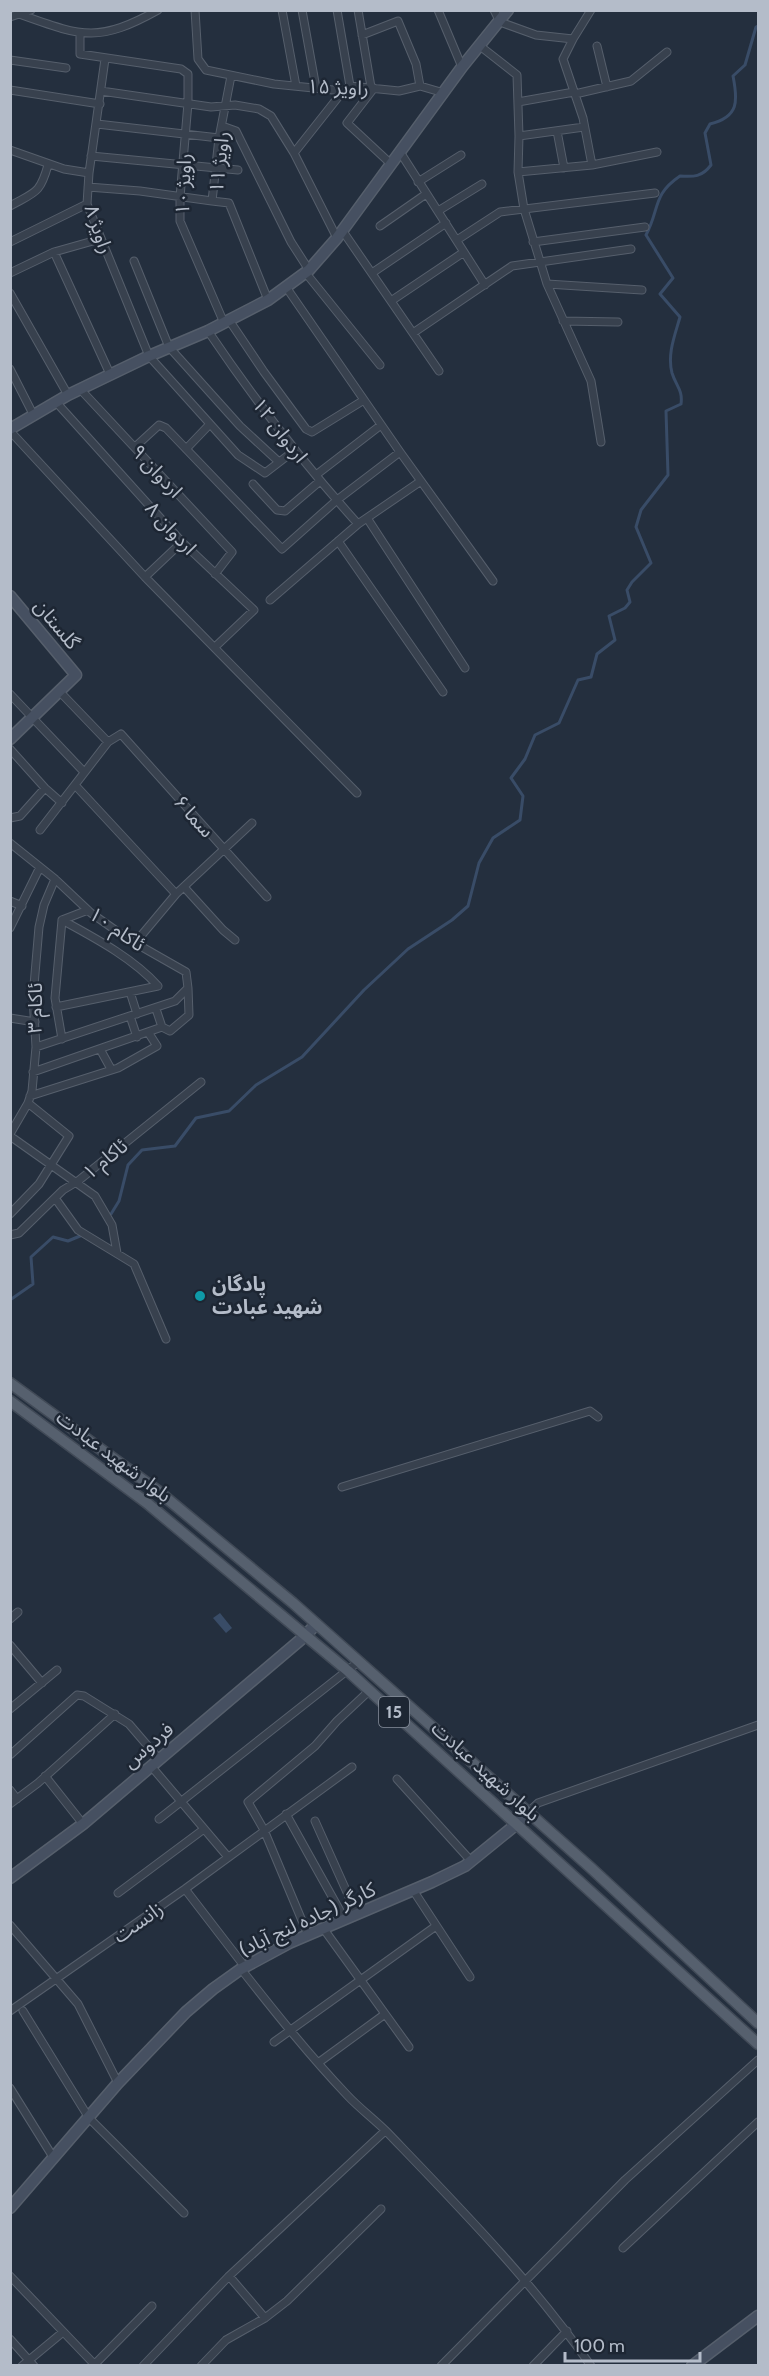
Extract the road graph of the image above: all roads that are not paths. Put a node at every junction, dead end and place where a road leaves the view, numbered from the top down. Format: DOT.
graph roads {
  1 [pos="158,10"];
  2 [pos="195,10"];
  3 [pos="282,10"];
  4 [pos="302,10"];
  5 [pos="337,10"];
  6 [pos="358,10"];
  7 [pos="438,10"];
  8 [pos="494,10"];
  9 [pos="508,10"];
  10 [pos="591,10"];
  11 [pos="26,12"];
  12 [pos="148,13"];
  13 [pos="10,17"];
  14 [pos="500,22"];
  15 [pos="80,34"];
  16 [pos="362,35"];
  17 [pos="573,39"];
  18 [pos="480,46"];
  19 [pos="597,46"];
  20 [pos="667,52"];
  21 [pos="105,59"];
  22 [pos="10,60"];
  23 [pos="462,67"];
  24 [pos="66,68"];
  25 [pos="231,76"];
  26 [pos="296,86"];
  27 [pos="350,86"];
  28 [pos="420,86"];
  29 [pos="607,87"];
  30 [pos="316,88"];
  31 [pos="373,88"];
  32 [pos="10,90"];
  33 [pos="101,91"];
  34 [pos="342,91"];
  35 [pos="444,93"];
  36 [pos="575,93"];
  37 [pos="518,102"];
  38 [pos="188,103"];
  39 [pos="100,104"];
  40 [pos="227,105"];
  41 [pos="97,124"];
  42 [pos="222,126"];
  43 [pos="584,127"];
  44 [pos="557,131"];
  45 [pos="185,133"];
  46 [pos="519,136"];
  47 [pos="219,138"];
  48 [pos="10,150"];
  49 [pos="400,152"];
  50 [pos="657,152"];
  51 [pos="294,153"];
  52 [pos="461,155"];
  53 [pos="91,156"];
  54 [pos="391,164"];
  55 [pos="48,165"];
  56 [pos="592,165"];
  57 [pos="184,166"];
  58 [pos="216,168"];
  59 [pos="564,168"];
  60 [pos="238,170"];
  61 [pos="518,172"];
  62 [pos="89,173"];
  63 [pos="418,182"];
  64 [pos="482,184"];
  65 [pos="88,188"];
  66 [pos="655,193"];
  67 [pos="426,194"];
  68 [pos="180,197"];
  69 [pos="212,201"];
  70 [pos="87,204"];
  71 [pos="10,206"];
  72 [pos="524,209"];
  73 [pos="438,211"];
  74 [pos="446,223"];
  75 [pos="380,226"];
  76 [pos="645,228"];
  77 [pos="340,234"];
  78 [pos="100,239"];
  79 [pos="457,240"];
  80 [pos="10,242"];
  81 [pos="533,242"];
  82 [pos="631,249"];
  83 [pos="54,252"];
  84 [pos="464,252"];
  85 [pos="134,261"];
  86 [pos="539,261"];
  87 [pos="307,271"];
  88 [pos="10,273"];
  89 [pos="372,273"];
  90 [pos="547,284"];
  91 [pos="485,285"];
  92 [pos="286,287"];
  93 [pos="642,290"];
  94 [pos="10,293"];
  95 [pos="268,300"];
  96 [pos="391,301"];
  97 [pos="227,321"];
  98 [pos="563,321"];
  99 [pos="618,322"];
  100 [pos="208,331"];
  101 [pos="413,333"];
  102 [pos="169,347"];
  103 [pos="149,356"];
  104 [pos="380,365"];
  105 [pos="10,369"];
  106 [pos="439,370"];
  107 [pos="111,374"];
  108 [pos="81,390"];
  109 [pos="68,395"];
  110 [pos="364,400"];
  111 [pos="56,402"];
  112 [pos="34,416"];
  113 [pos="209,425"];
  114 [pos="381,425"];
  115 [pos="10,430"];
  116 [pos="601,442"];
  117 [pos="135,447"];
  118 [pos="186,449"];
  119 [pos="295,450"];
  120 [pos="400,452"];
  121 [pos="279,462"];
  122 [pos="318,478"];
  123 [pos="421,481"];
  124 [pos="253,484"];
  125 [pos="337,500"];
  126 [pos="367,518"];
  127 [pos="358,524"];
  128 [pos="338,541"];
  129 [pos="182,542"];
  130 [pos="216,573"];
  131 [pos="145,577"];
  132 [pos="493,581"];
  133 [pos="10,596"];
  134 [pos="270,600"];
  135 [pos="215,647"];
  136 [pos="465,668"];
  137 [pos="60,692"];
  138 [pos="443,692"];
  139 [pos="10,694"];
  140 [pos="33,718"];
  141 [pos="10,740"];
  142 [pos="108,742"];
  143 [pos="10,748"];
  144 [pos="84,772"];
  145 [pos="75,785"];
  146 [pos="45,788"];
  147 [pos="357,793"];
  148 [pos="62,802"];
  149 [pos="10,818"];
  150 [pos="252,823"];
  151 [pos="40,830"];
  152 [pos="10,843"];
  153 [pos="224,850"];
  154 [pos="40,867"];
  155 [pos="55,879"];
  156 [pos="184,887"];
  157 [pos="176,894"];
  158 [pos="267,897"];
  159 [pos="10,901"];
  160 [pos="22,906"];
  161 [pos="88,910"];
  162 [pos="62,920"];
  163 [pos="10,928"];
  164 [pos="235,940"];
  165 [pos="135,943"];
  166 [pos="188,988"];
  167 [pos="130,992"];
  168 [pos="56,1007"];
  169 [pos="156,1009"];
  170 [pos="134,1015"];
  171 [pos="10,1018"];
  172 [pos="34,1022"];
  173 [pos="162,1027"];
  174 [pos="148,1032"];
  175 [pos="137,1037"];
  176 [pos="62,1039"];
  177 [pos="36,1047"];
  178 [pos="100,1048"];
  179 [pos="111,1070"];
  180 [pos="33,1072"];
  181 [pos="201,1082"];
  182 [pos="29,1099"];
  183 [pos="10,1135"];
  184 [pos="52,1164"];
  185 [pos="76,1182"];
  186 [pos="55,1198"];
  187 [pos="10,1214"];
  188 [pos="10,1235"];
  189 [pos="117,1253"];
  190 [pos="166,1339"];
  191 [pos="10,1383"];
  192 [pos="10,1401"];
  193 [pos="598,1417"];
  194 [pos="342,1487"];
  195 [pos="158,1491"];
  196 [pos="147,1503"];
  197 [pos="18,1612"];
  198 [pos="10,1619"];
  199 [pos="316,1624"];
  200 [pos="305,1636"];
  201 [pos="10,1645"];
  202 [pos="358,1662"];
  203 [pos="57,1670"];
  204 [pos="348,1671"];
  205 [pos="42,1683"];
  206 [pos="370,1690"];
  207 [pos="10,1709"];
  208 [pos="115,1714"];
  209 [pos="759,1725"];
  210 [pos="10,1755"];
  211 [pos="155,1763"];
  212 [pos="352,1767"];
  213 [pos="45,1776"];
  214 [pos="397,1779"];
  215 [pos="10,1790"];
  216 [pos="17,1799"];
  217 [pos="181,1802"];
  218 [pos="10,1804"];
  219 [pos="528,1812"];
  220 [pos="286,1814"];
  221 [pos="159,1819"];
  222 [pos="315,1821"];
  223 [pos="82,1824"];
  224 [pos="518,1824"];
  225 [pos="204,1829"];
  226 [pos="264,1830"];
  227 [pos="228,1857"];
  228 [pos="471,1861"];
  229 [pos="10,1878"];
  230 [pos="185,1889"];
  231 [pos="412,1890"];
  232 [pos="118,1893"];
  233 [pos="354,1908"];
  234 [pos="345,1918"];
  235 [pos="10,1925"];
  236 [pos="436,1926"];
  237 [pos="323,1928"];
  238 [pos="308,1935"];
  239 [pos="243,1968"];
  240 [pos="470,1977"];
  241 [pos="58,1979"];
  242 [pos="360,1980"];
  243 [pos="23,2011"];
  244 [pos="10,2012"];
  245 [pos="385,2014"];
  246 [pos="759,2023"];
  247 [pos="290,2031"];
  248 [pos="274,2042"];
  249 [pos="759,2044"];
  250 [pos="410,2047"];
  251 [pos="759,2060"];
  252 [pos="318,2063"];
  253 [pos="118,2083"];
  254 [pos="10,2088"];
  255 [pos="88,2118"];
  256 [pos="759,2122"];
  257 [pos="385,2131"];
  258 [pos="53,2157"];
  259 [pos="11,2204"];
  260 [pos="381,2209"];
  261 [pos="184,2213"];
  262 [pos="622,2248"];
  263 [pos="10,2276"];
  264 [pos="228,2276"];
  265 [pos="525,2281"];
  266 [pos="152,2306"];
  267 [pos="759,2316"];
  268 [pos="265,2318"];
  269 [pos="567,2331"];
  270 [pos="63,2332"];
  271 [pos="10,2338"];
  272 [pos="31,2362"];
  273 [pos="95,2365"];
  274 [pos="22,2366"];
  275 [pos="143,2366"];
  276 [pos="201,2366"];
  277 [pos="441,2366"];
  278 [pos="533,2366"];
  279 [pos="591,2366"];
  280 [pos="692,2366"];
  1 -- 12 [label="street"];
  2 -- 25 [label="street, راویژ ۱۵"];
  3 -- 26 [label="street"];
  4 -- 30 [label="street"];
  5 -- 27 [label="street"];
  6 -- 16 [label="street"];
  7 -- 23 [label="street"];
  8 -- 14 [label="street"];
  9 -- 14 [label="street"];
  10 -- 17 [label="street"];
  11 -- 13 [label="street"];
  11 -- 15 [label="street"];
  12 -- 15 [label="street"];
  14 -- 17 [label="street"];
  14 -- 18 [label="street"];
  15 -- 21 [label="street"];
  16 -- 28 [label="street"];
  16 -- 31 [label="street"];
  17 -- 36 [label="street"];
  18 -- 23 [label="street"];
  18 -- 37 [label="street"];
  19 -- 29 [label="street"];
  20 -- 29 [label="street"];
  21 -- 33 [label="street, راویژ ۸"];
  21 -- 38 [label="street, راویژ ۱۰"];
  22 -- 24 [label="street"];
  23 -- 35 [label="street"];
  25 -- 26 [label="street, راویژ ۱۵"];
  25 -- 40 [label="street, راویژ ۱۱"];
  26 -- 30 [label="street, راویژ ۱۵"];
  27 -- 31 [label="street, راویژ ۱۵"];
  27 -- 34 [label="street, راویژ ۱۵"];
  28 -- 31 [label="street, راویژ ۱۵"];
  28 -- 35 [label="street, راویژ ۱۵"];
  29 -- 36 [label="street"];
  30 -- 34 [label="street, راویژ ۱۵"];
  31 -- 54 [label="street"];
  32 -- 39 [label="street"];
  33 -- 38 [label="street"];
  33 -- 39 [label="street, راویژ ۸"];
  34 -- 51 [label="street"];
  35 -- 49 [label="street"];
  36 -- 37 [label="street"];
  36 -- 43 [label="street"];
  37 -- 46 [label="street"];
  38 -- 40 [label="street"];
  38 -- 45 [label="street, راویژ ۱۰"];
  39 -- 41 [label="street, راویژ ۸"];
  40 -- 42 [label="street, راویژ ۱۱"];
  40 -- 51 [label="street"];
  41 -- 45 [label="street"];
  41 -- 53 [label="street, راویژ ۸"];
  42 -- 47 [label="street, راویژ ۱۱"];
  42 -- 87 [label="street"];
  43 -- 44 [label="street"];
  43 -- 56 [label="street"];
  44 -- 46 [label="street"];
  44 -- 59 [label="street"];
  45 -- 47 [label="street"];
  45 -- 57 [label="street, راویژ ۱۰"];
  46 -- 61 [label="street"];
  47 -- 58 [label="street, راویژ ۱۱"];
  48 -- 55 [label="street"];
  49 -- 54 [label="street"];
  49 -- 63 [label="street"];
  50 -- 56 [label="street"];
  51 -- 77 [label="street"];
  52 -- 63 [label="street"];
  53 -- 57 [label="street"];
  53 -- 62 [label="street, راویژ ۸"];
  54 -- 77 [label="street"];
  55 -- 62 [label="street"];
  55 -- 71 [label="street"];
  56 -- 59 [label="street"];
  57 -- 58 [label="street"];
  57 -- 68 [label="street, راویژ ۱۰"];
  58 -- 60 [label="street"];
  58 -- 69 [label="street, راویژ ۱۱"];
  59 -- 61 [label="street"];
  61 -- 72 [label="street"];
  62 -- 65 [label="street, راویژ ۸"];
  63 -- 67 [label="street"];
  64 -- 73 [label="street"];
  65 -- 68 [label="street"];
  65 -- 70 [label="street, راویژ ۸"];
  66 -- 72 [label="street"];
  67 -- 73 [label="street"];
  67 -- 75 [label="street"];
  68 -- 69 [label="street"];
  68 -- 97 [label="street, راویژ ۱۰"];
  69 -- 95 [label="street, راویژ ۱۱"];
  70 -- 78 [label="street, راویژ ۸"];
  70 -- 80 [label="street"];
  72 -- 79 [label="street"];
  72 -- 81 [label="street"];
  73 -- 74 [label="street"];
  74 -- 79 [label="street"];
  74 -- 89 [label="street"];
  76 -- 81 [label="street"];
  77 -- 87 [label="street"];
  77 -- 89 [label="street"];
  78 -- 83 [label="street"];
  78 -- 103 [label="street, راویژ ۸"];
  79 -- 84 [label="street"];
  81 -- 86 [label="street"];
  82 -- 86 [label="street"];
  83 -- 88 [label="street"];
  83 -- 107 [label="street"];
  84 -- 91 [label="street"];
  84 -- 96 [label="street"];
  85 -- 102 [label="street"];
  86 -- 90 [label="street"];
  86 -- 91 [label="street"];
  87 -- 92 [label="street"];
  87 -- 104 [label="street"];
  89 -- 96 [label="street"];
  90 -- 93 [label="street"];
  90 -- 98 [label="street"];
  91 -- 101 [label="street"];
  92 -- 95 [label="street"];
  92 -- 110 [label="street"];
  94 -- 109 [label="street"];
  95 -- 97 [label="street"];
  96 -- 101 [label="street"];
  97 -- 100 [label="street"];
  97 -- 110 [label="street, راویژ ۱۰"];
  98 -- 99 [label="street"];
  98 -- 116 [label="street"];
  100 -- 102 [label="street"];
  100 -- 119 [label="street, اردوان ۱۲"];
  101 -- 106 [label="street"];
  102 -- 103 [label="street"];
  102 -- 121 [label="street"];
  103 -- 107 [label="street"];
  103 -- 113 [label="street, راویژ ۸"];
  105 -- 112 [label="street"];
  107 -- 108 [label="street"];
  108 -- 109 [label="street"];
  108 -- 117 [label="street, اردوان ۹"];
  109 -- 111 [label="street"];
  110 -- 114 [label="street"];
  111 -- 112 [label="street"];
  111 -- 129 [label="street, اردوان ۸"];
  112 -- 115 [label="street"];
  113 -- 118 [label="street"];
  113 -- 121 [label="street, راویژ ۸"];
  114 -- 120 [label="street"];
  114 -- 122 [label="street"];
  115 -- 131 [label="street"];
  117 -- 118 [label="street"];
  117 -- 130 [label="street, اردوان ۹"];
  118 -- 125 [label="street"];
  119 -- 121 [label="street"];
  119 -- 122 [label="street, اردوان ۱۲"];
  120 -- 123 [label="street"];
  120 -- 125 [label="street"];
  122 -- 124 [label="street"];
  122 -- 125 [label="street, اردوان ۱۲"];
  123 -- 126 [label="street"];
  123 -- 132 [label="street"];
  125 -- 127 [label="street, اردوان ۱۲"];
  126 -- 127 [label="street"];
  126 -- 136 [label="street"];
  127 -- 128 [label="street"];
  128 -- 134 [label="street"];
  128 -- 138 [label="street"];
  129 -- 130 [label="street, اردوان ۸"];
  129 -- 131 [label="street"];
  130 -- 135 [label="street, اردوان ۸"];
  131 -- 135 [label="street"];
  133 -- 137 [label="street, گلستان"];
  135 -- 147 [label="street"];
  137 -- 140 [label="street"];
  137 -- 142 [label="street"];
  139 -- 140 [label="street"];
  140 -- 141 [label="street"];
  140 -- 144 [label="street"];
  142 -- 144 [label="street"];
  142 -- 153 [label="street, سما ۶"];
  143 -- 146 [label="street"];
  144 -- 145 [label="street"];
  145 -- 148 [label="street"];
  145 -- 157 [label="street"];
  146 -- 148 [label="street"];
  146 -- 149 [label="street"];
  148 -- 151 [label="street"];
  150 -- 153 [label="street"];
  152 -- 154 [label="street, ئاکام ۱۰"];
  153 -- 156 [label="street"];
  153 -- 158 [label="street, سما ۶"];
  154 -- 155 [label="street, ئاکام ۱۰"];
  154 -- 160 [label="street"];
  155 -- 161 [label="street, ئاکام ۱۰"];
  155 -- 172 [label="street, ئاکام ۳"];
  156 -- 157 [label="street"];
  156 -- 164 [label="street"];
  157 -- 165 [label="street"];
  159 -- 160 [label="street"];
  160 -- 163 [label="street"];
  161 -- 162 [label="street"];
  161 -- 165 [label="street, ئاکام ۱۰"];
  162 -- 167 [label="street"];
  162 -- 168 [label="street"];
  165 -- 166 [label="street, ئاکام ۱۰"];
  166 -- 169 [label="street"];
  166 -- 173 [label="street"];
  167 -- 168 [label="street"];
  167 -- 170 [label="street"];
  168 -- 176 [label="street"];
  169 -- 170 [label="street"];
  169 -- 173 [label="street"];
  170 -- 175 [label="street"];
  170 -- 176 [label="street"];
  171 -- 172 [label="street"];
  172 -- 177 [label="street, ئاکام ۳"];
  173 -- 174 [label="street"];
  174 -- 175 [label="street"];
  174 -- 179 [label="street"];
  175 -- 178 [label="street"];
  176 -- 177 [label="street"];
  177 -- 180 [label="street, ئاکام ۳"];
  178 -- 179 [label="street"];
  178 -- 180 [label="street"];
  179 -- 182 [label="street"];
  180 -- 182 [label="street, ئاکام ۳"];
  181 -- 185 [label="street, ئاکام ۱"];
  182 -- 183 [label="street, ئاکام ۳"];
  182 -- 184 [label="street"];
  183 -- 184 [label="street"];
  184 -- 185 [label="street"];
  184 -- 187 [label="street"];
  185 -- 186 [label="street, ئاکام ۱"];
  185 -- 189 [label="street"];
  186 -- 188 [label="street, ئاکام ۱"];
  186 -- 189 [label="street"];
  189 -- 190 [label="street"];
  191 -- 195 [label="main road, بلوار شهید عبادت / 15"];
  192 -- 196 [label="main road, بلوار شهید عبادت / 15"];
  193 -- 194 [label="street"];
  195 -- 196 [label="main road"];
  195 -- 199 [label="main road, بلوار شهید عبادت / 15"];
  196 -- 200 [label="main road, بلوار شهید عبادت / 15"];
  197 -- 198 [label="street"];
  199 -- 200 [label="street, فردوس"];
  199 -- 202 [label="main road, بلوار شهید عبادت / 15"];
  200 -- 204 [label="main road, بلوار شهید عبادت / 15"];
  200 -- 211 [label="street, فردوس"];
  201 -- 205 [label="street"];
  202 -- 204 [label="street"];
  202 -- 219 [label="main road, بلوار شهید عبادت / 15"];
  203 -- 205 [label="street"];
  204 -- 206 [label="main road, بلوار شهید عبادت / 15"];
  204 -- 217 [label="street"];
  205 -- 207 [label="street"];
  206 -- 224 [label="main road, بلوار شهید عبادت / 15"];
  206 -- 226 [label="street"];
  208 -- 210 [label="street"];
  208 -- 211 [label="street"];
  208 -- 213 [label="street"];
  209 -- 219 [label="street"];
  211 -- 217 [label="street"];
  211 -- 223 [label="street, فردوس"];
  212 -- 220 [label="street, زانست"];
  213 -- 216 [label="street"];
  213 -- 223 [label="street"];
  214 -- 228 [label="street"];
  215 -- 216 [label="street"];
  216 -- 218 [label="street"];
  217 -- 221 [label="street"];
  217 -- 225 [label="street"];
  219 -- 224 [label="street, کارگر (جاده لنج آباد)"];
  219 -- 246 [label="main road, بلوار شهید عبادت / 15"];
  220 -- 226 [label="street, زانست"];
  220 -- 234 [label="street"];
  222 -- 233 [label="street"];
  223 -- 229 [label="street, فردوس"];
  224 -- 228 [label="street, کارگر (جاده لنج آباد)"];
  224 -- 249 [label="main road, بلوار شهید عبادت / 15"];
  225 -- 227 [label="street"];
  225 -- 232 [label="street"];
  226 -- 227 [label="street, زانست"];
  226 -- 238 [label="street"];
  227 -- 230 [label="street, زانست"];
  228 -- 231 [label="street, کارگر (جاده لنج آباد)"];
  230 -- 239 [label="street"];
  230 -- 241 [label="street, زانست"];
  231 -- 234 [label="street, کارگر (جاده لنج آباد)"];
  231 -- 236 [label="street"];
  234 -- 237 [label="street, کارگر (جاده لنج آباد)"];
  235 -- 241 [label="street"];
  236 -- 240 [label="street"];
  236 -- 242 [label="street"];
  237 -- 238 [label="street, کارگر (جاده لنج آباد)"];
  237 -- 242 [label="street"];
  238 -- 239 [label="street, کارگر (جاده لنج آباد)"];
  239 -- 247 [label="street"];
  239 -- 253 [label="street, کارگر (جاده لنج آباد)"];
  241 -- 244 [label="street, زانست"];
  241 -- 253 [label="street"];
  242 -- 245 [label="street"];
  242 -- 247 [label="street"];
  243 -- 255 [label="street"];
  245 -- 250 [label="street"];
  245 -- 252 [label="street"];
  247 -- 248 [label="street"];
  247 -- 252 [label="street"];
  251 -- 265 [label="street"];
  252 -- 257 [label="street"];
  253 -- 255 [label="street, کارگر (جاده لنج آباد)"];
  254 -- 258 [label="street"];
  255 -- 258 [label="street, کارگر (جاده لنج آباد)"];
  255 -- 261 [label="street"];
  256 -- 262 [label="street"];
  257 -- 264 [label="street"];
  257 -- 265 [label="street"];
  258 -- 259 [label="street, کارگر (جاده لنج آباد)"];
  260 -- 268 [label="street"];
  263 -- 270 [label="street"];
  264 -- 268 [label="street"];
  264 -- 275 [label="street"];
  265 -- 269 [label="street"];
  265 -- 277 [label="street"];
  266 -- 273 [label="street"];
  267 -- 280 [label="street"];
  268 -- 276 [label="street"];
  269 -- 278 [label="street"];
  269 -- 279 [label="street"];
  270 -- 272 [label="street"];
  270 -- 273 [label="street"];
  271 -- 272 [label="street"];
  272 -- 274 [label="street"];
}
